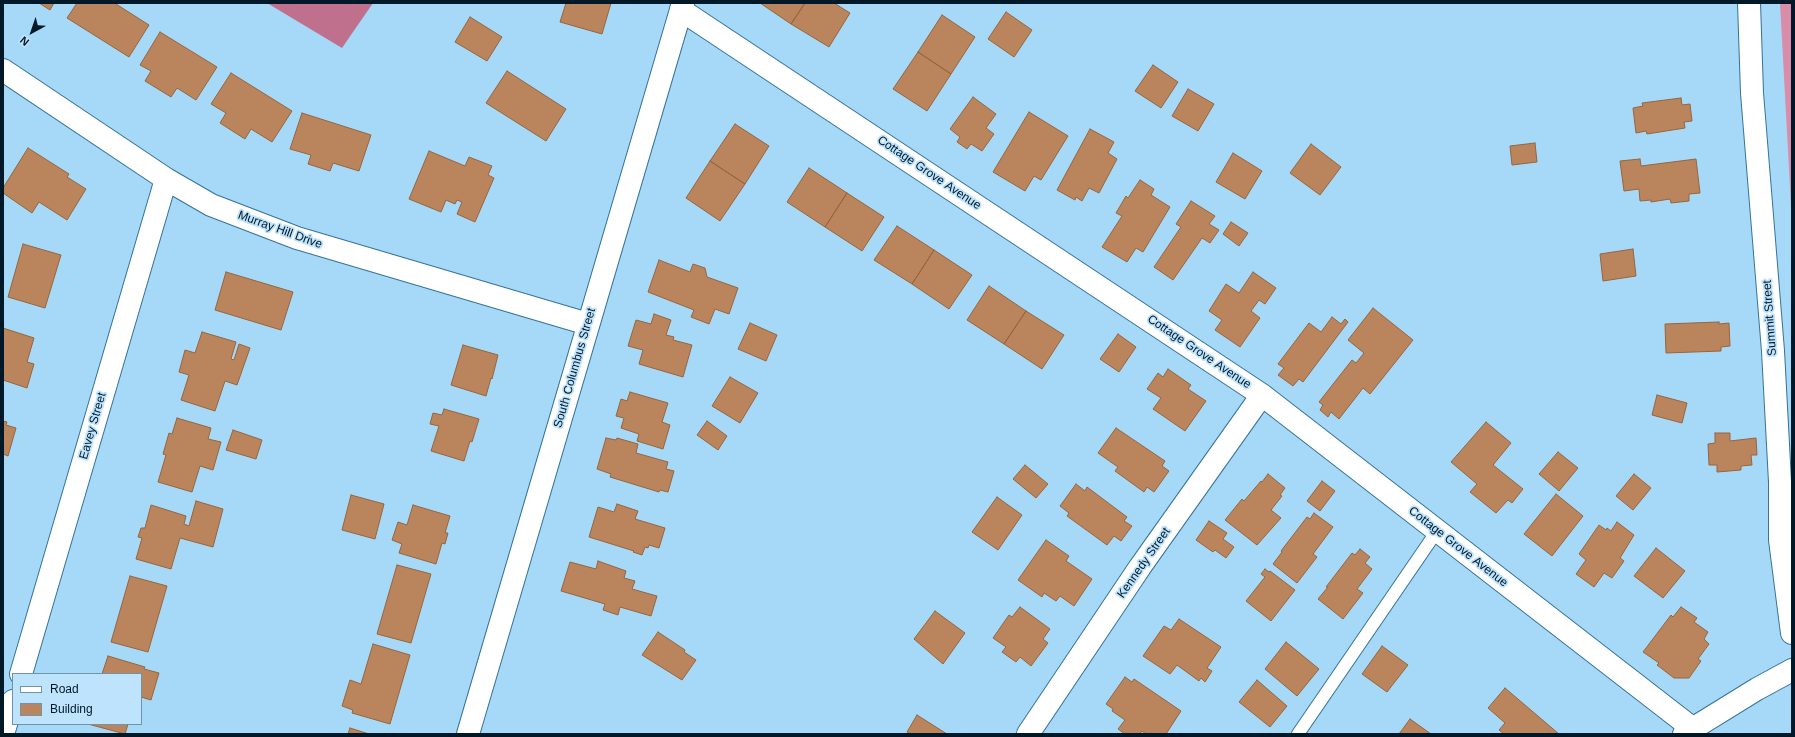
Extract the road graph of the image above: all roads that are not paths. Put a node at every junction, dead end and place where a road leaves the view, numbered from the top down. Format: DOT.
graph roads {
  1 [pos="1749,3"];
  2 [pos="682,6"];
  3 [pos="3,70"];
  4 [pos="166,178"];
  5 [pos="588,324"];
  6 [pos="1262,395"];
  7 [pos="1437,531"];
  8 [pos="1792,633"];
  9 [pos="1792,670"];
  10 [pos="21,673"];
  11 [pos="12,705"];
  12 [pos="1688,731"];
  13 [pos="4,734"];
  14 [pos="468,734"];
  15 [pos="1028,734"];
  16 [pos="1298,734"];
  1 -- 8 [label="street, Summit Street"];
  2 -- 5 [label="street, South Columbus Street"];
  2 -- 6 [label="street, Cottage Grove Avenue"];
  3 -- 4 [label="street, Murray Hill Drive"];
  4 -- 5 [label="street, Murray Hill Drive"];
  4 -- 10 [label="street, Eavey Street"];
  5 -- 14 [label="street, South Columbus Street"];
  6 -- 7 [label="street, Cottage Grove Avenue"];
  6 -- 15 [label="street, Kennedy Street"];
  7 -- 12 [label="street, Cottage Grove Avenue"];
  7 -- 16 [label="lane"];
  9 -- 12 [label="street"];
  11 -- 13 [label="street"];
}
